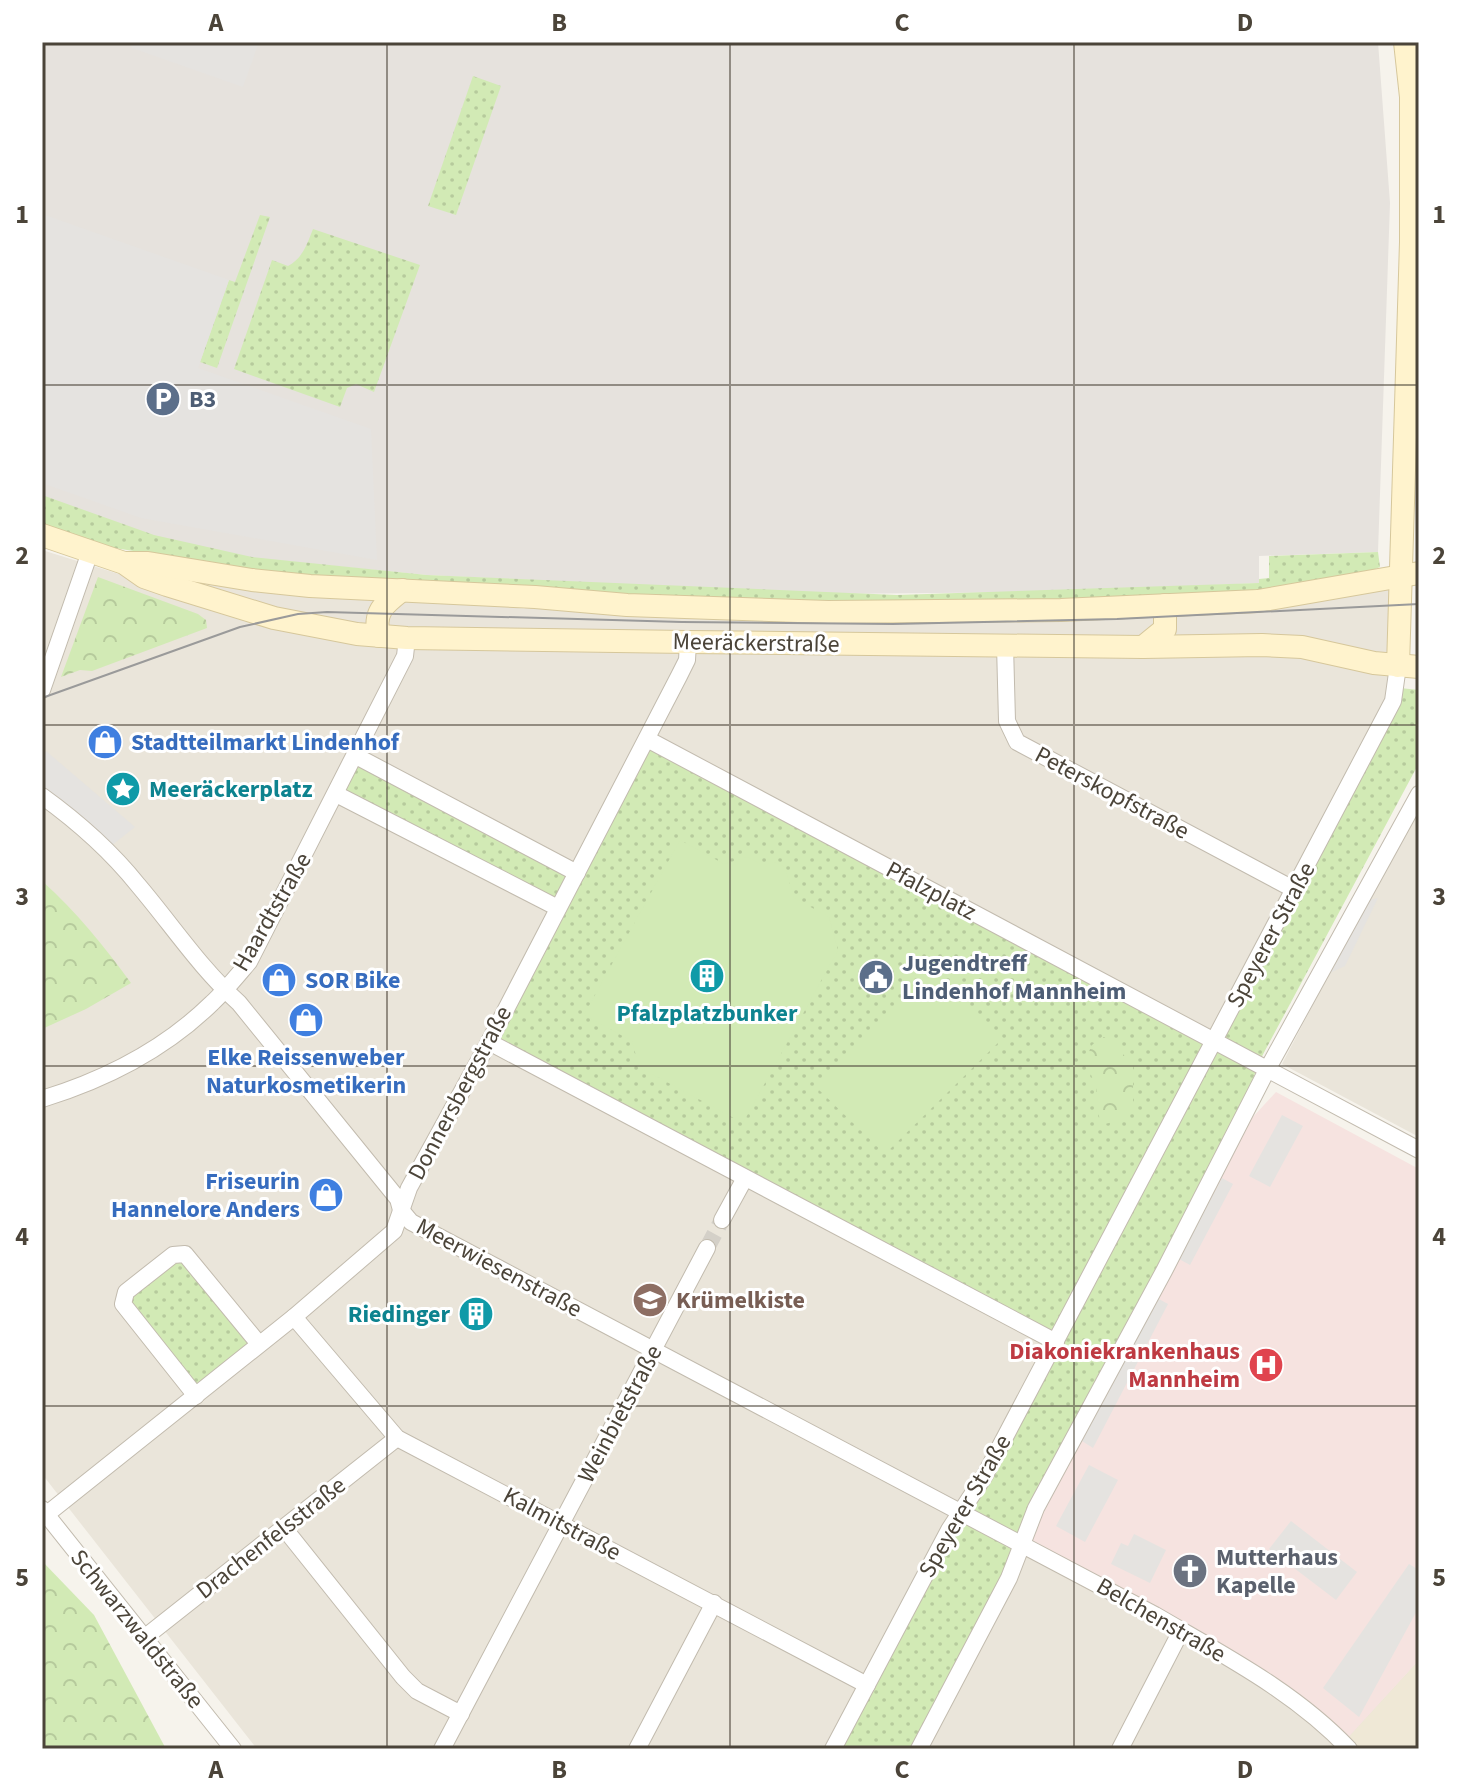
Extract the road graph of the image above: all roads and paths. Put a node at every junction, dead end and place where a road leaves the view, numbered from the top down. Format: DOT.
graph roads {
  1 [pos="1405,42"];
  2 [pos="1414,403"];
  3 [pos="42,535"];
  4 [pos="90,552"];
  5 [pos="124,563"];
  6 [pos="1410,573"];
  7 [pos="402,590"];
  8 [pos="1165,605"];
  9 [pos="379,636"];
  10 [pos="407,638"];
  11 [pos="688,642"];
  12 [pos="1005,645"];
  13 [pos="1143,647"];
  14 [pos="1408,666"];
  15 [pos="43,685"];
  16 [pos="647,739"];
  17 [pos="356,756"];
  18 [pos="336,794"];
  19 [pos="1419,794"];
  20 [pos="42,796"];
  21 [pos="577,873"];
  22 [pos="1295,890"];
  23 [pos="558,908"];
  24 [pos="224,990"];
  25 [pos="489,1042"];
  26 [pos="1215,1042"];
  27 [pos="1267,1070"];
  28 [pos="42,1099"];
  29 [pos="1419,1150"];
  30 [pos="745,1178"];
  31 [pos="401,1210"];
  32 [pos="722,1220"];
  33 [pos="707,1248"];
  34 [pos="294,1317"];
  35 [pos="1056,1342"];
  36 [pos="259,1344"];
  37 [pos="653,1350"];
  38 [pos="196,1396"];
  39 [pos="397,1438"];
  40 [pos="960,1512"];
  41 [pos="44,1514"];
  42 [pos="562,1524"];
  43 [pos="284,1528"];
  44 [pos="1022,1544"];
  45 [pos="714,1603"];
  46 [pos="1181,1631"];
  47 [pos="144,1638"];
  48 [pos="867,1685"];
  49 [pos="461,1714"];
  50 [pos="233,1749"];
  51 [pos="442,1749"];
  52 [pos="637,1749"];
  53 [pos="833,1749"];
  54 [pos="919,1749"];
  55 [pos="1120,1749"];
  56 [pos="1349,1749"];
  1 -- 2 [label="street, Speyerer Straße"];
  2 -- 6 [label="street, Speyerer Straße"];
  3 -- 4 [label="street, Meeräckerstraße"];
  4 -- 5 [label="street, Meeräckerstraße"];
  4 -- 15 [label="street"];
  5 -- 7 [label="street, Meeräckerstraße"];
  5 -- 9 [label="street, Meeräckerstraße"];
  6 -- 8 [label="street, Meeräckerstraße"];
  6 -- 14 [label="street, Speyerer Straße"];
  7 -- 8 [label="street, Meeräckerstraße"];
  7 -- 9 [label="street"];
  8 -- 13 [label="street"];
  9 -- 10 [label="street, Meeräckerstraße"];
  10 -- 11 [label="street, Meeräckerstraße"];
  10 -- 17 [label="street, Haardtstraße"];
  11 -- 12 [label="street, Meeräckerstraße"];
  11 -- 16 [label="street, Donnersbergstraße"];
  12 -- 13 [label="street, Meeräckerstraße"];
  12 -- 22 [label="street, Peterskopfstraße"];
  13 -- 14 [label="street, Meeräckerstraße"];
  14 -- 22 [label="street, Speyerer Straße"];
  16 -- 21 [label="street, Donnersbergstraße"];
  16 -- 26 [label="street, Pfalzplatz"];
  17 -- 18 [label="street, Haardtstraße"];
  17 -- 21 [label="street"];
  18 -- 23 [label="street"];
  18 -- 24 [label="street, Haardtstraße"];
  19 -- 27 [label="street"];
  20 -- 24 [label="street, Meerwiesenstraße"];
  21 -- 23 [label="street, Donnersbergstraße"];
  22 -- 26 [label="street, Speyerer Straße"];
  23 -- 25 [label="street, Donnersbergstraße"];
  24 -- 28 [label="street, Haardtstraße"];
  24 -- 31 [label="street, Meerwiesenstraße"];
  25 -- 30 [label="street"];
  25 -- 31 [label="street, Donnersbergstraße"];
  26 -- 27 [label="street, Pfalzplatz"];
  26 -- 35 [label="street, Speyerer Straße"];
  27 -- 29 [label="street, Pfalzplatz"];
  27 -- 44 [label="street"];
  30 -- 32 [label="street"];
  30 -- 35 [label="street"];
  31 -- 34 [label="street, Donnersbergstraße"];
  31 -- 37 [label="street, Meerwiesenstraße"];
  33 -- 37 [label="street, Weinbietstraße"];
  34 -- 36 [label="street, Donnersbergstraße"];
  34 -- 39 [label="street, Kalmitstraße"];
  35 -- 40 [label="street, Speyerer Straße"];
  36 -- 38 [label="street, Donnersbergstraße"];
  36 -- 38 [label="street"];
  37 -- 40 [label="street, Meerwiesenstraße"];
  37 -- 42 [label="street, Weinbietstraße"];
  38 -- 41 [label="street, Donnersbergstraße"];
  39 -- 42 [label="street, Kalmitstraße"];
  39 -- 43 [label="street, Drachenfelsstraße"];
  40 -- 44 [label="street, Belchenstraße"];
  40 -- 48 [label="street, Speyerer Straße"];
  41 -- 47 [label="street, Schwarzwaldstraße"];
  42 -- 45 [label="street, Kalmitstraße"];
  42 -- 49 [label="street, Weinbietstraße"];
  43 -- 47 [label="street, Drachenfelsstraße"];
  43 -- 49 [label="street"];
  44 -- 46 [label="street, Belchenstraße"];
  44 -- 54 [label="street"];
  45 -- 48 [label="street, Kalmitstraße"];
  45 -- 52 [label="street"];
  46 -- 55 [label="street"];
  46 -- 56 [label="street, Belchenstraße"];
  47 -- 50 [label="street, Schwarzwaldstraße"];
  48 -- 53 [label="street, Speyerer Straße"];
  49 -- 51 [label="street, Weinbietstraße"];
}
